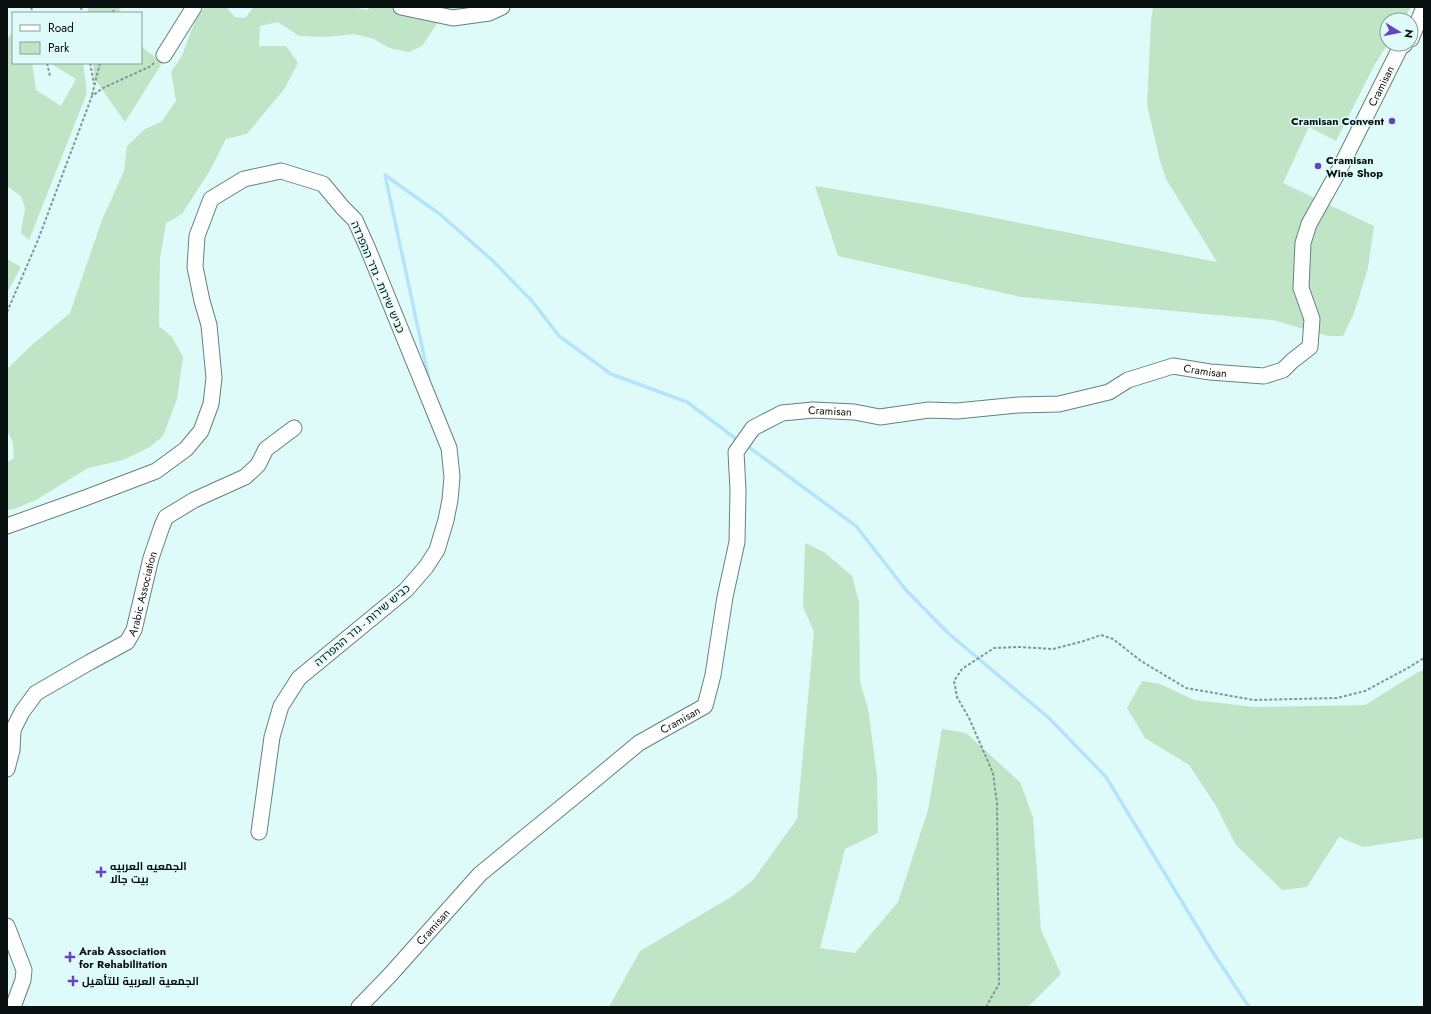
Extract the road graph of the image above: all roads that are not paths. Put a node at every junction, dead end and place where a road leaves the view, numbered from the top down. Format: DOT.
graph roads {
  1 [pos="194,7"];
  2 [pos="401,7"];
  3 [pos="502,7"];
  4 [pos="1424,7"];
  5 [pos="1419,19"];
  6 [pos="1398,52"];
  7 [pos="164,55"];
  8 [pos="294,428"];
  9 [pos="7,526"];
  10 [pos="7,769"];
  11 [pos="259,832"];
  12 [pos="7,926"];
  13 [pos="13,1007"];
  14 [pos="359,1007"];
  1 -- 7 [label="street"];
  2 -- 3 [label="street"];
  4 -- 5 [label="street"];
  6 -- 14 [label="street, Cramisan"];
  8 -- 10 [label="street, Arabic Association"];
  9 -- 11 [label="street, כביש שירות - גדר ההפרדה"];
  12 -- 13 [label="street"];
}
